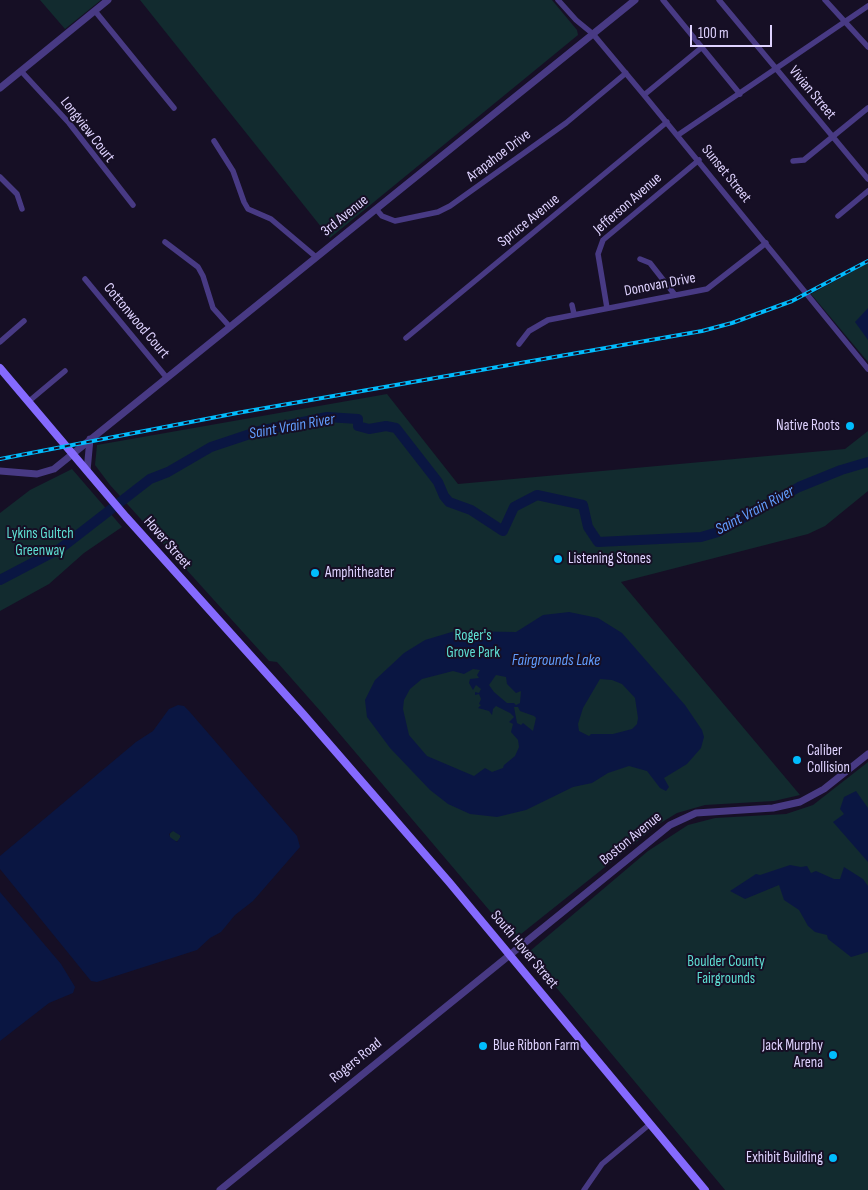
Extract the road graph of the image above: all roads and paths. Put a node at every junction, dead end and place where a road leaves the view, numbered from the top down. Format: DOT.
graph roads {
  1 [pos="108,0"];
  2 [pos="558,0"];
  3 [pos="635,0"];
  4 [pos="663,0"];
  5 [pos="719,0"];
  6 [pos="825,0"];
  7 [pos="868,6"];
  8 [pos="95,11"];
  9 [pos="845,22"];
  10 [pos="592,34"];
  11 [pos="868,47"];
  12 [pos="701,48"];
  13 [pos="776,70"];
  14 [pos="21,71"];
  15 [pos="626,73"];
  16 [pos="0,88"];
  17 [pos="740,94"];
  18 [pos="644,95"];
  19 [pos="174,108"];
  20 [pos="868,108"];
  21 [pos="667,122"];
  22 [pos="678,135"];
  23 [pos="832,137"];
  24 [pos="214,141"];
  25 [pos="699,160"];
  26 [pos="793,161"];
  27 [pos="0,177"];
  28 [pos="868,179"];
  29 [pos="868,192"];
  30 [pos="133,205"];
  31 [pos="376,208"];
  32 [pos="22,209"];
  33 [pos="838,216"];
  34 [pos="165,242"];
  35 [pos="766,243"];
  36 [pos="316,257"];
  37 [pos="640,259"];
  38 [pos="85,280"];
  39 [pos="675,295"];
  40 [pos="572,305"];
  41 [pos="607,308"];
  42 [pos="574,314"];
  43 [pos="24,321"];
  44 [pos="230,327"];
  45 [pos="406,338"];
  46 [pos="0,342"];
  47 [pos="519,344"];
  48 [pos="0,368"];
  49 [pos="868,369"];
  50 [pos="65,371"];
  51 [pos="167,378"];
  52 [pos="28,402"];
  53 [pos="90,439"];
  54 [pos="72,454"];
  55 [pos="0,471"];
  56 [pos="87,471"];
  57 [pos="318,731"];
  58 [pos="868,754"];
  59 [pos="510,954"];
  60 [pos="650,1124"];
  61 [pos="220,1190"];
  62 [pos="584,1190"];
  63 [pos="704,1190"];
  1 -- 8 [label="street"];
  2 -- 10 [label="street, Sunset Street"];
  3 -- 10 [label="street, 3rd Avenue"];
  4 -- 12 [label="street"];
  5 -- 13 [label="street, Vivian Street"];
  6 -- 9 [label="street"];
  7 -- 9 [label="street"];
  8 -- 14 [label="street"];
  8 -- 19 [label="street"];
  9 -- 11 [label="street"];
  9 -- 13 [label="street"];
  10 -- 15 [label="street, Sunset Street"];
  10 -- 31 [label="street, 3rd Avenue"];
  12 -- 17 [label="street"];
  12 -- 18 [label="street"];
  13 -- 17 [label="street"];
  13 -- 23 [label="street, Vivian Street"];
  14 -- 16 [label="street"];
  14 -- 30 [label="street, Longview Court"];
  15 -- 18 [label="street, Sunset Street"];
  15 -- 31 [label="street, Arapahoe Drive"];
  17 -- 22 [label="street"];
  18 -- 21 [label="street, Sunset Street"];
  20 -- 23 [label="street"];
  21 -- 22 [label="street, Sunset Street"];
  21 -- 45 [label="street, Spruce Avenue"];
  22 -- 25 [label="street, Sunset Street"];
  23 -- 26 [label="street"];
  23 -- 28 [label="street, Vivian Street"];
  24 -- 36 [label="street"];
  25 -- 35 [label="street, Sunset Street"];
  25 -- 41 [label="street, Jefferson Avenue"];
  27 -- 32 [label="street"];
  29 -- 33 [label="street"];
  31 -- 36 [label="street, 3rd Avenue"];
  34 -- 44 [label="street"];
  35 -- 39 [label="street, Donovan Drive"];
  35 -- 49 [label="street, Sunset Street"];
  36 -- 44 [label="street, 3rd Avenue"];
  37 -- 39 [label="street"];
  38 -- 51 [label="street, Cottonwood Court"];
  39 -- 41 [label="street, Donovan Drive"];
  40 -- 42 [label="street"];
  41 -- 42 [label="street, Donovan Drive"];
  42 -- 47 [label="street, Donovan Drive"];
  43 -- 46 [label="street"];
  44 -- 51 [label="street, 3rd Avenue"];
  48 -- 52 [label="main road, Hover Street"];
  50 -- 52 [label="street"];
  51 -- 53 [label="street, 3rd Avenue"];
  52 -- 54 [label="main road, Hover Street"];
  53 -- 54 [label="street, 3rd Avenue"];
  53 -- 56 [label="street"];
  54 -- 55 [label="street, 3rd Avenue"];
  54 -- 56 [label="main road, Hover Street"];
  56 -- 57 [label="main road, Hover Street"];
  57 -- 59 [label="main road, South Hover Street"];
  58 -- 59 [label="street, Boston Avenue"];
  59 -- 60 [label="main road, South Hover Street"];
  59 -- 61 [label="street, Rogers Road"];
  60 -- 62 [label="street"];
  60 -- 63 [label="main road, South Hover Street"];
}
